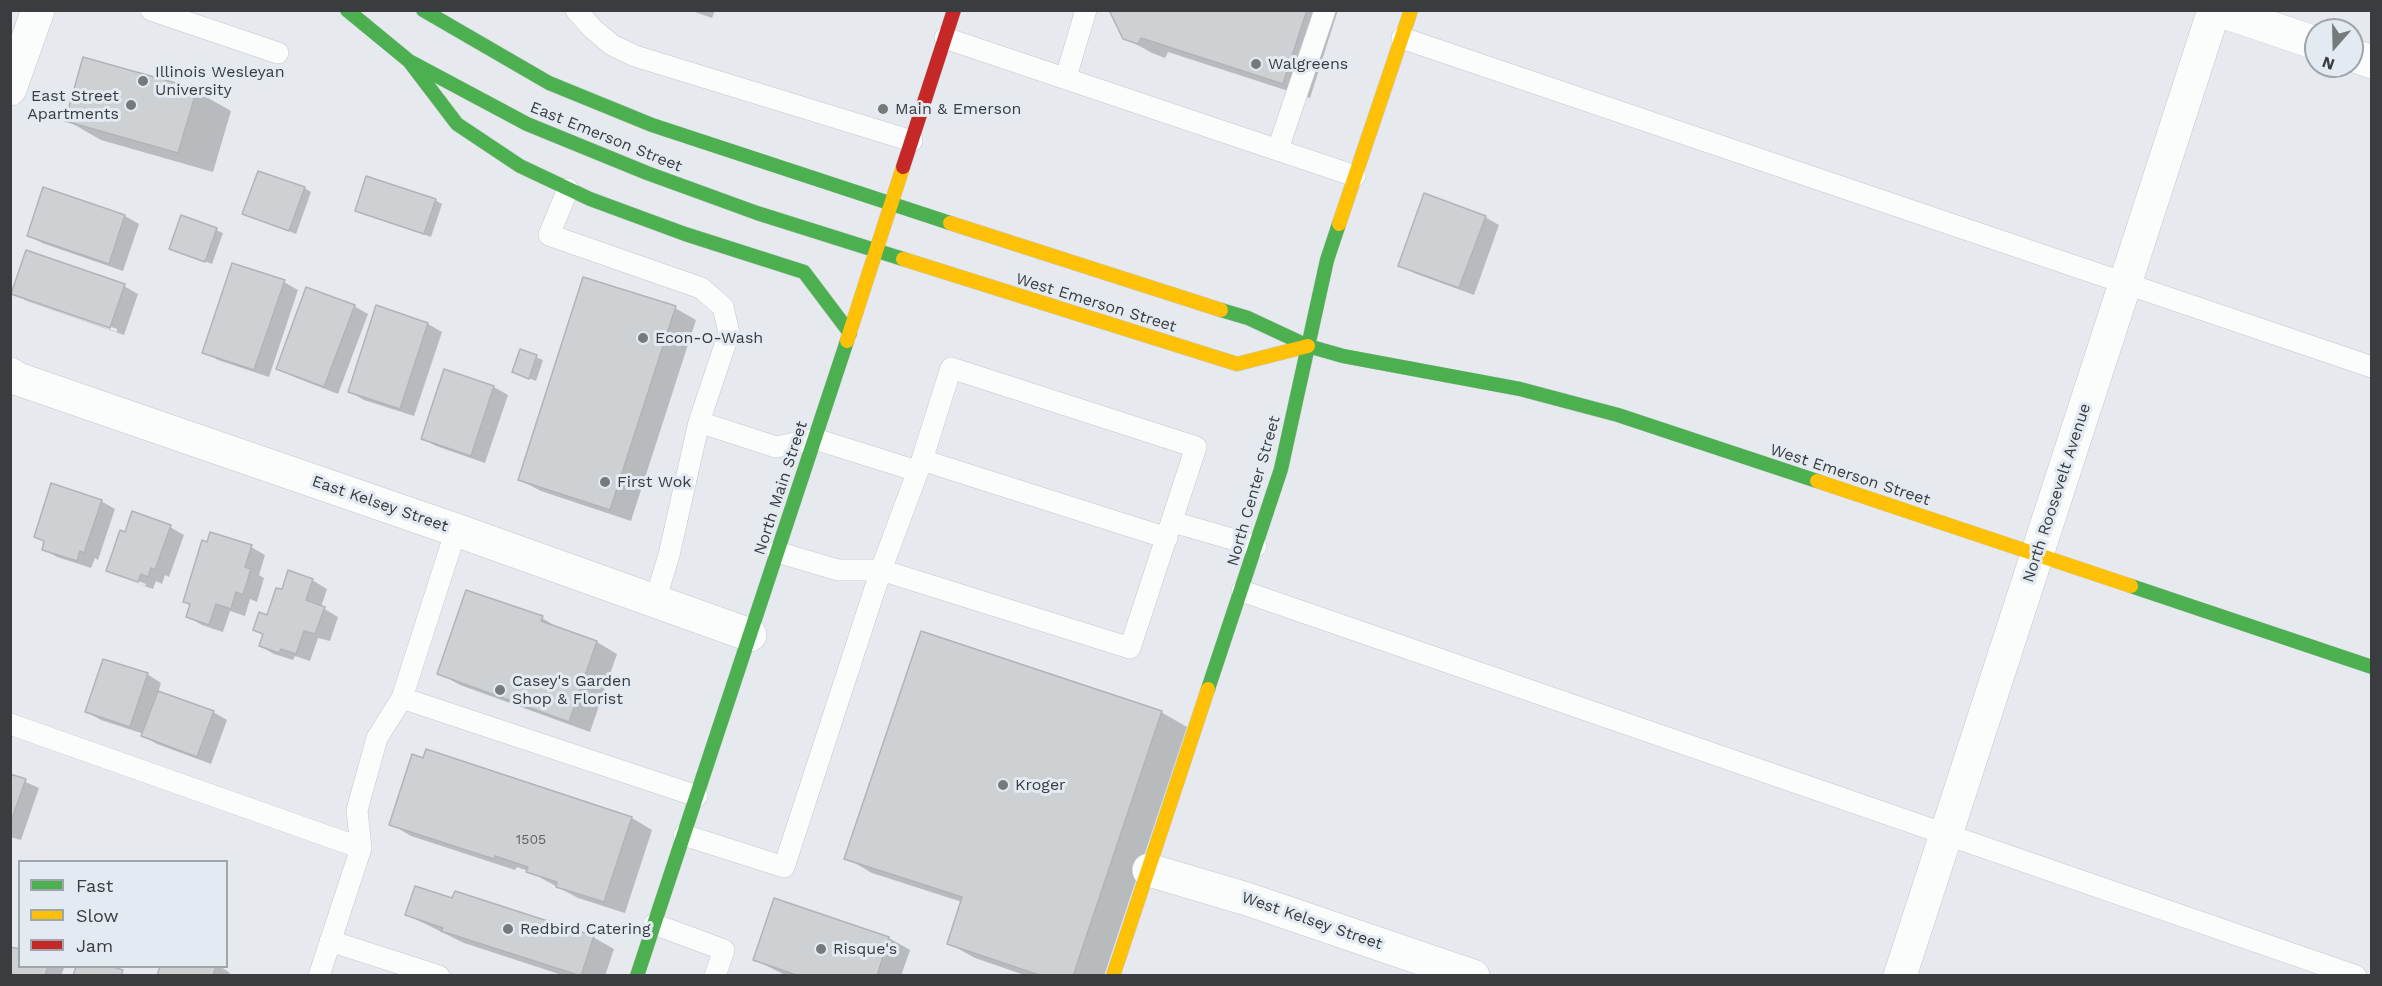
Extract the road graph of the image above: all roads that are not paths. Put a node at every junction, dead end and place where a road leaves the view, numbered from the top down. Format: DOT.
graph roads {
  1 [pos="38,10"];
  2 [pos="150,10"];
  3 [pos="347,10"];
  4 [pos="423,10"];
  5 [pos="576,10"];
  6 [pos="954,10"];
  7 [pos="1086,10"];
  8 [pos="1325,10"];
  9 [pos="1411,10"];
  10 [pos="2216,10"];
  11 [pos="945,38"];
  12 [pos="1402,38"];
  13 [pos="2304,39"];
  14 [pos="278,53"];
  15 [pos="409,61"];
  16 [pos="1066,77"];
  17 [pos="10,89"];
  18 [pos="912,141"];
  19 [pos="1278,150"];
  20 [pos="1355,176"];
  21 [pos="568,189"];
  22 [pos="891,204"];
  23 [pos="875,251"];
  24 [pos="2125,284"];
  25 [pos="850,333"];
  26 [pos="1308,346"];
  27 [pos="2372,367"];
  28 [pos="13,386"];
  29 [pos="699,422"];
  30 [pos="815,439"];
  31 [pos="920,465"];
  32 [pos="456,530"];
  33 [pos="1170,530"];
  34 [pos="1256,546"];
  35 [pos="777,552"];
  36 [pos="2036,555"];
  37 [pos="881,570"];
  38 [pos="1242,591"];
  39 [pos="655,601"];
  40 [pos="750,635"];
  41 [pos="2372,668"];
  42 [pos="402,698"];
  43 [pos="10,724"];
  44 [pos="697,796"];
  45 [pos="1946,834"];
  46 [pos="684,835"];
  47 [pos="361,848"];
  48 [pos="1149,870"];
  49 [pos="654,924"];
  50 [pos="330,941"];
  51 [pos="319,975"];
  52 [pos="438,975"];
  53 [pos="638,975"];
  54 [pos="715,975"];
  55 [pos="1113,975"];
  56 [pos="1473,975"];
  57 [pos="1900,975"];
  58 [pos="2356,975"];
  1 -- 17 [label="street"];
  2 -- 14 [label="lane"];
  3 -- 15 [label="main road, East Emerson Street"];
  4 -- 22 [label="main road, East Emerson Street"];
  5 -- 18 [label="lane"];
  6 -- 11 [label="main road, North Main Street"];
  7 -- 16 [label="lane"];
  8 -- 19 [label="lane"];
  9 -- 12 [label="main road, North Center Street"];
  10 -- 13 [label="street"];
  10 -- 24 [label="street, North Roosevelt Avenue"];
  11 -- 16 [label="lane"];
  11 -- 18 [label="main road, North Main Street"];
  12 -- 20 [label="main road, North Center Street"];
  12 -- 24 [label="lane"];
  15 -- 21 [label="main road"];
  15 -- 23 [label="main road, East Emerson Street"];
  16 -- 19 [label="lane"];
  18 -- 22 [label="main road, North Main Street"];
  19 -- 20 [label="lane"];
  20 -- 26 [label="main road, North Center Street"];
  21 -- 25 [label="main road"];
  21 -- 29 [label="lane"];
  22 -- 23 [label="main road, North Main Street"];
  22 -- 26 [label="main road, West Emerson Street"];
  23 -- 25 [label="main road, North Main Street"];
  23 -- 26 [label="main road, West Emerson Street"];
  24 -- 27 [label="lane"];
  24 -- 36 [label="street, North Roosevelt Avenue"];
  25 -- 30 [label="main road, North Main Street"];
  26 -- 34 [label="main road, North Center Street"];
  26 -- 36 [label="main road, West Emerson Street"];
  28 -- 32 [label="street, East Kelsey Street"];
  29 -- 30 [label="lane"];
  29 -- 39 [label="lane"];
  30 -- 31 [label="lane"];
  30 -- 35 [label="main road, North Main Street"];
  31 -- 33 [label="lane"];
  31 -- 33 [label="lane"];
  31 -- 37 [label="lane"];
  32 -- 39 [label="street, East Kelsey Street"];
  32 -- 42 [label="lane"];
  33 -- 34 [label="lane"];
  33 -- 37 [label="lane"];
  34 -- 38 [label="main road, North Center Street"];
  35 -- 37 [label="lane"];
  35 -- 40 [label="main road, North Main Street"];
  36 -- 41 [label="main road, West Emerson Street"];
  36 -- 45 [label="street, North Roosevelt Avenue"];
  37 -- 46 [label="lane"];
  38 -- 45 [label="lane"];
  38 -- 48 [label="main road, North Center Street"];
  39 -- 40 [label="street, East Kelsey Street"];
  40 -- 44 [label="main road, North Main Street"];
  42 -- 44 [label="lane"];
  42 -- 47 [label="lane"];
  43 -- 47 [label="lane"];
  44 -- 46 [label="main road, North Main Street"];
  45 -- 57 [label="street, North Roosevelt Avenue"];
  45 -- 58 [label="lane"];
  46 -- 49 [label="main road, North Main Street"];
  47 -- 50 [label="lane"];
  48 -- 55 [label="main road, North Center Street"];
  48 -- 56 [label="street, West Kelsey Street"];
  49 -- 53 [label="main road, North Main Street"];
  49 -- 54 [label="lane"];
  50 -- 51 [label="lane"];
  50 -- 52 [label="lane"];
}
